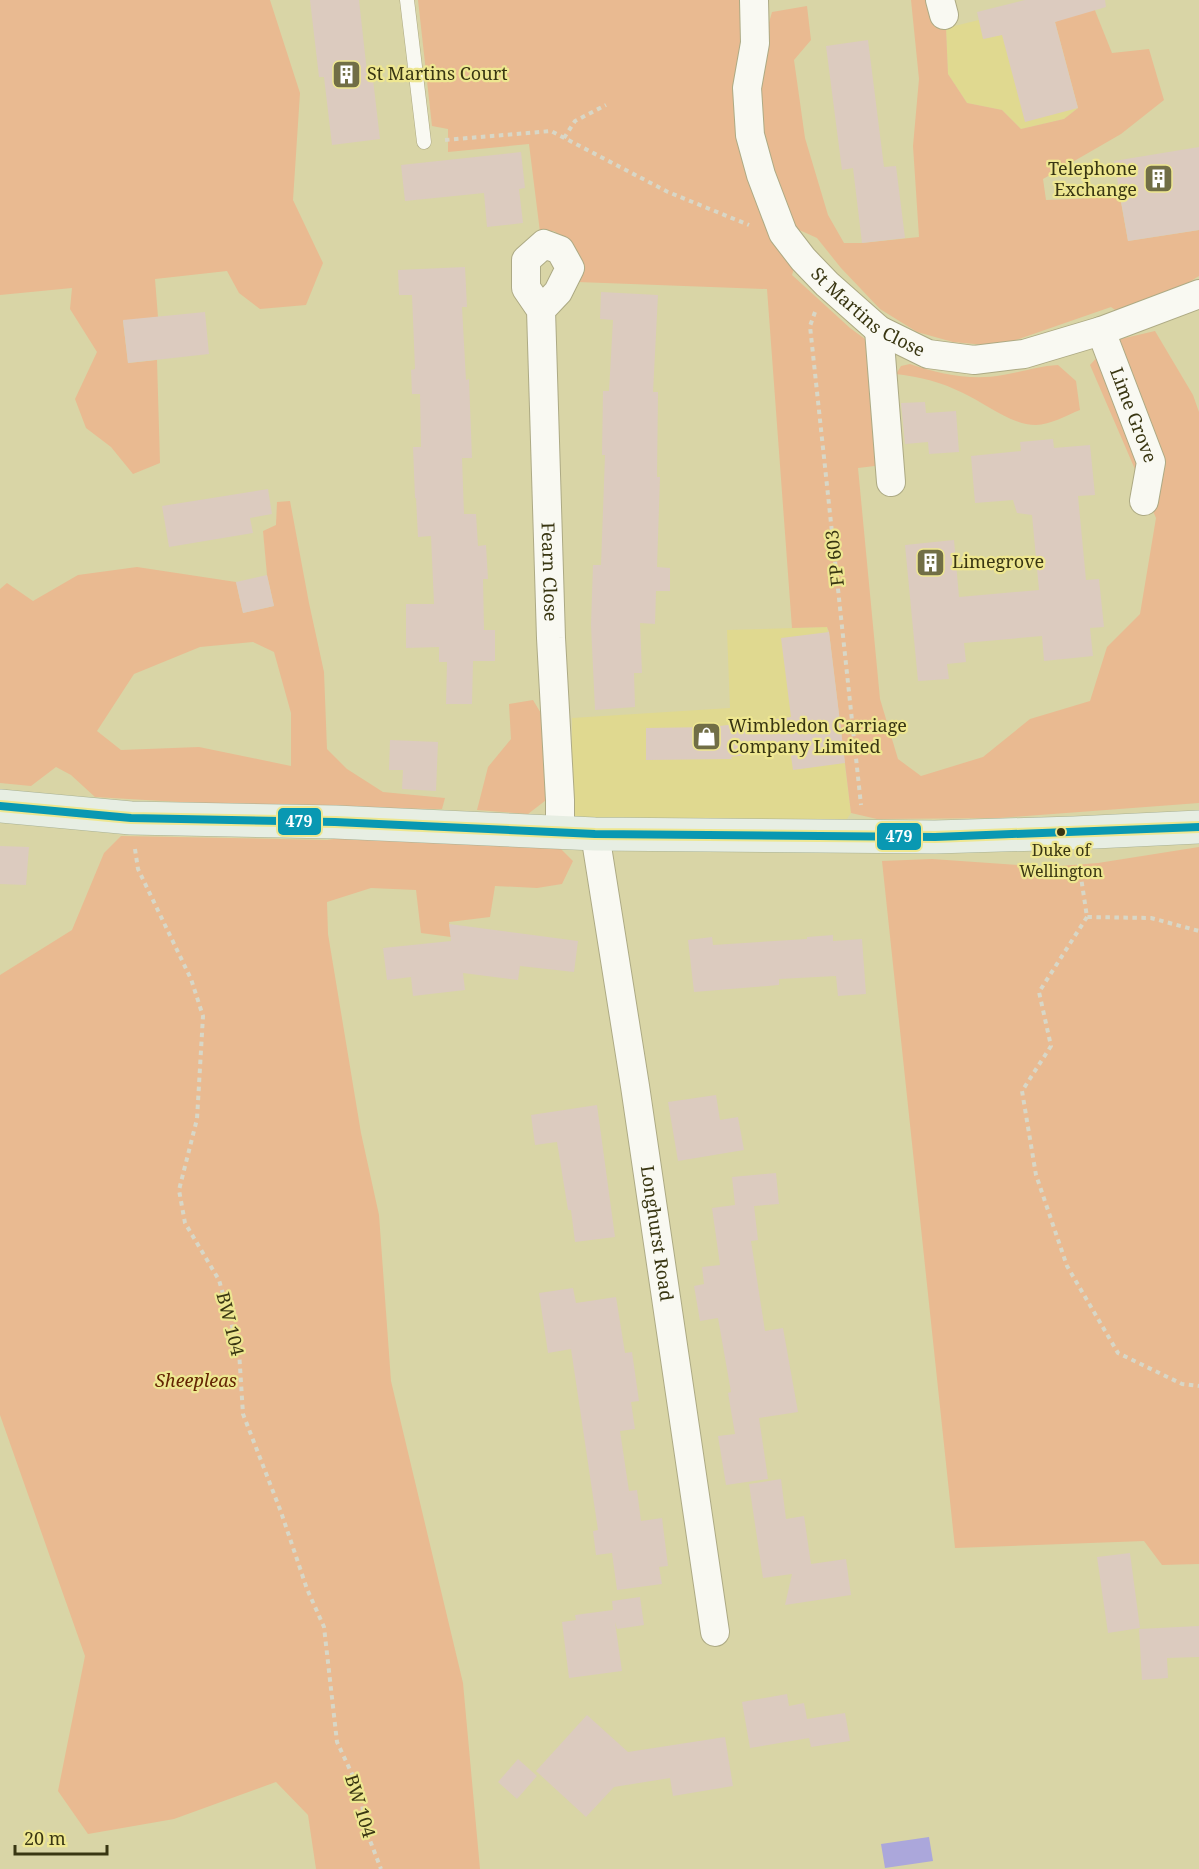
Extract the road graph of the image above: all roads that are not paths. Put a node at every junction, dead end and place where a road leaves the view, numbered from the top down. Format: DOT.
graph roads {
  1 [pos="407,0"];
  2 [pos="754,0"];
  3 [pos="423,142"];
  4 [pos="1199,294"];
  5 [pos="541,310"];
  6 [pos="879,330"];
  7 [pos="1101,332"];
  8 [pos="891,482"];
  9 [pos="1144,501"];
  10 [pos="0,806"];
  11 [pos="1199,826"];
  12 [pos="560,833"];
  13 [pos="595,834"];
  14 [pos="715,1632"];
  1 -- 3 [label="lane"];
  2 -- 6 [label="street, St Martins Close"];
  4 -- 7 [label="street, St Martins Close"];
  5 -- 12 [label="street, Fearn Close"];
  6 -- 7 [label="street, St Martins Close"];
  6 -- 8 [label="street"];
  7 -- 9 [label="street, Lime Grove"];
  10 -- 12 [label="main road"];
  11 -- 13 [label="main road"];
  12 -- 13 [label="main road"];
  13 -- 14 [label="street, Longhurst Road"];
}
